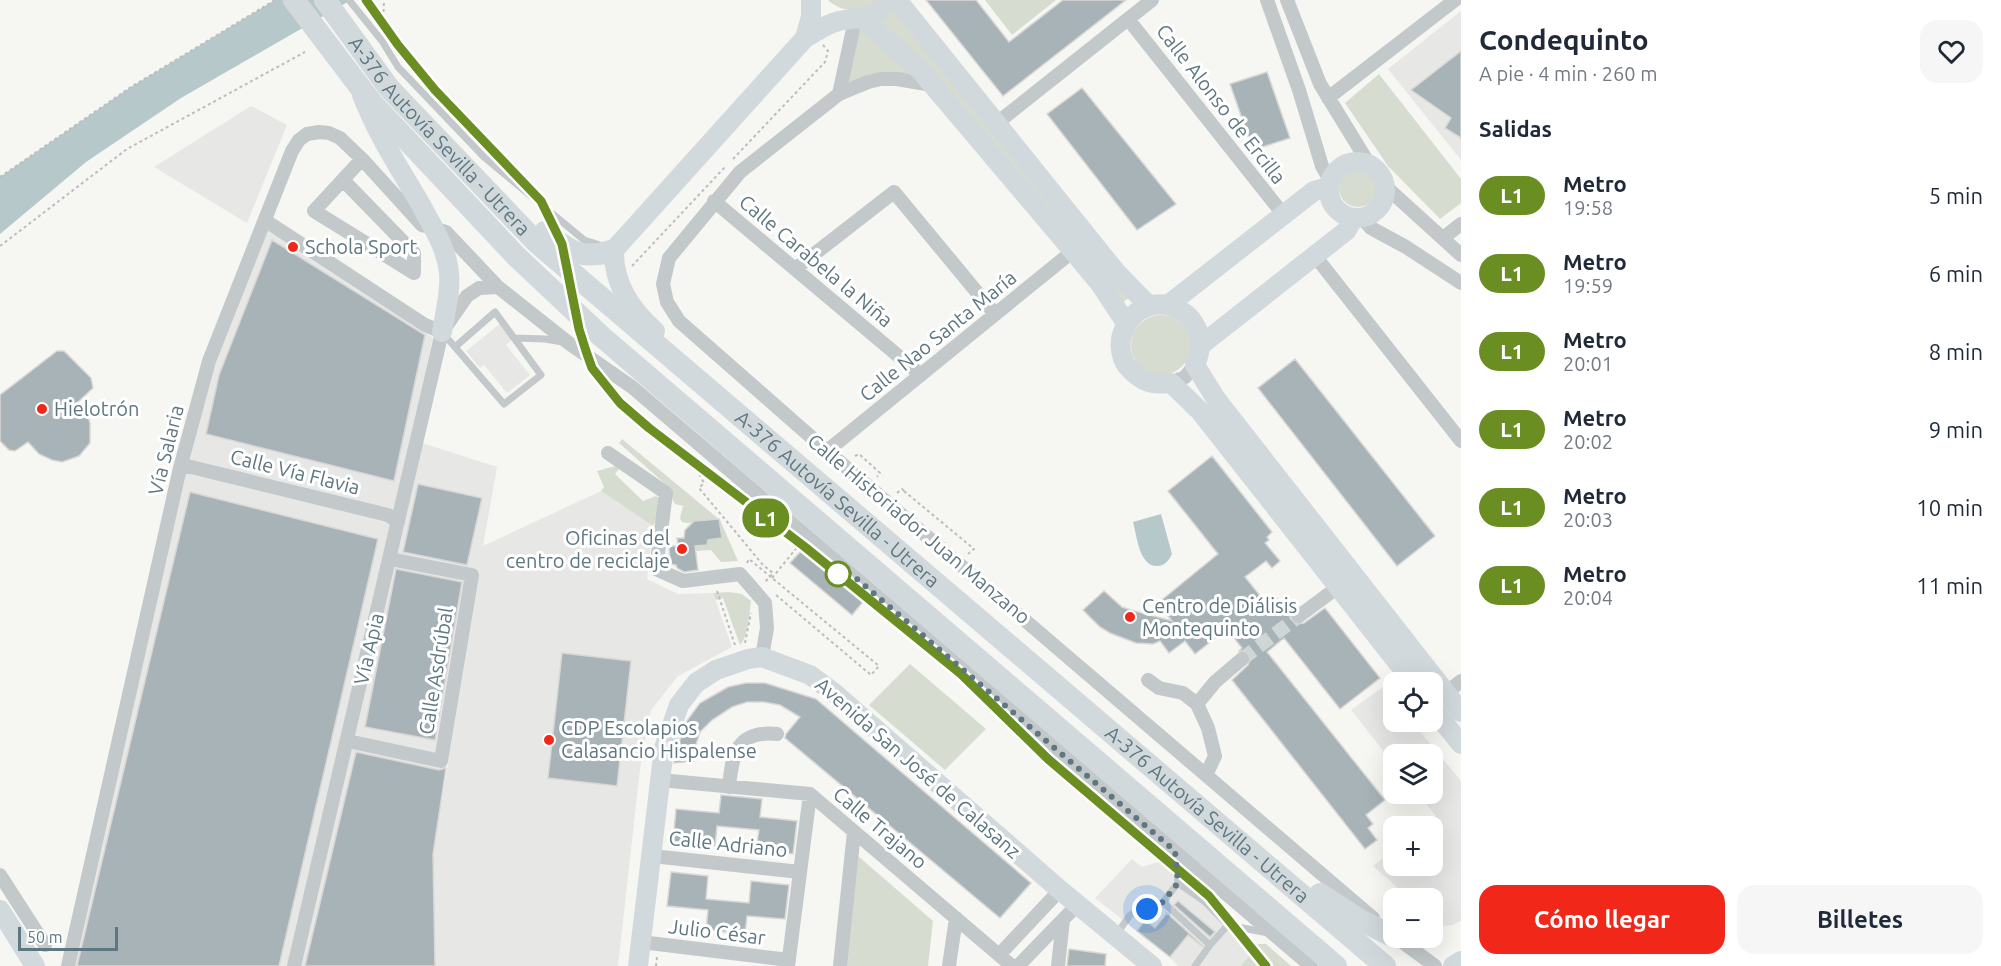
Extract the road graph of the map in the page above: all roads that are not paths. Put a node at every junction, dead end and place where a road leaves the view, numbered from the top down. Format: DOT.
graph roads {
  1 [pos="294,0"];
  2 [pos="812,0"];
  3 [pos="816,0"];
  4 [pos="888,0"];
  5 [pos="897,0"];
  6 [pos="1152,0"];
  7 [pos="1267,0"];
  8 [pos="1287,0"];
  9 [pos="1454,0"];
  10 [pos="336,5"];
  11 [pos="1128,19"];
  12 [pos="855,20"];
  13 [pos="809,36"];
  14 [pos="932,85"];
  15 [pos="839,94"];
  16 [pos="365,95"];
  17 [pos="1328,98"];
  18 [pos="997,123"];
  19 [pos="362,159"];
  20 [pos="458,160"];
  21 [pos="1369,164"];
  22 [pos="343,180"];
  23 [pos="1329,183"];
  24 [pos="1385,186"];
  25 [pos="714,201"];
  26 [pos="1283,214"];
  27 [pos="1358,218"];
  28 [pos="266,221"];
  29 [pos="1461,224"];
  30 [pos="440,231"];
  31 [pos="1443,238"];
  32 [pos="614,250"];
  33 [pos="1073,250"];
  34 [pos="1461,255"];
  35 [pos="1315,256"];
  36 [pos="795,269"];
  37 [pos="1461,283"];
  38 [pos="498,287"];
  39 [pos="1168,305"];
  40 [pos="1149,306"];
  41 [pos="995,314"];
  42 [pos="1126,322"];
  43 [pos="515,338"];
  44 [pos="448,339"];
  45 [pos="570,344"];
  46 [pos="1201,345"];
  47 [pos="1195,365"];
  48 [pos="921,375"];
  49 [pos="1171,383"];
  50 [pos="724,404"];
  51 [pos="1461,441"];
  52 [pos="827,451"];
  53 [pos="608,453"];
  54 [pos="180,468"];
  55 [pos="398,522"];
  56 [pos="390,559"];
  57 [pos="1338,587"];
  58 [pos="1299,616"];
  59 [pos="762,657"];
  60 [pos="1242,659"];
  61 [pos="1405,672"];
  62 [pos="1148,680"];
  63 [pos="1454,687"];
  64 [pos="1197,704"];
  65 [pos="1461,712"];
  66 [pos="1443,722"];
  67 [pos="777,734"];
  68 [pos="348,741"];
  69 [pos="1461,744"];
  70 [pos="1206,775"];
  71 [pos="660,780"];
  72 [pos="729,787"];
  73 [pos="1176,787"];
  74 [pos="810,794"];
  75 [pos="854,832"];
  76 [pos="1175,851"];
  77 [pos="652,856"];
  78 [pos="800,872"];
  79 [pos="0,875"];
  80 [pos="1178,883"];
  81 [pos="1060,890"];
  82 [pos="1163,902"];
  83 [pos="1078,904"];
  84 [pos="0,910"];
  85 [pos="956,918"];
  86 [pos="1063,920"];
  87 [pos="1228,925"];
  88 [pos="1383,926"];
  89 [pos="1383,931"];
  90 [pos="1275,934"];
  91 [pos="1116,935"];
  92 [pos="650,943"];
  93 [pos="45,945"];
  94 [pos="1210,945"];
  95 [pos="1411,948"];
  96 [pos="999,956"];
  97 [pos="1461,961"];
  98 [pos="788,963"];
  99 [pos="1144,963"];
  100 [pos="35,966"];
  101 [pos="68,966"];
  102 [pos="294,966"];
  103 [pos="638,966"];
  104 [pos="840,966"];
  105 [pos="949,966"];
  106 [pos="1012,966"];
  107 [pos="1018,966"];
  108 [pos="1058,966"];
  109 [pos="1195,966"];
  110 [pos="1311,966"];
  111 [pos="1336,966"];
  112 [pos="1385,966"];
  113 [pos="1435,966"];
  114 [pos="1453,966"];
  1 -- 16 [label="main road, A-376 Autovía Sevilla - Utrera"];
  2 -- 13 [label="street"];
  3 -- 12 [label="street"];
  4 -- 12 [label="street"];
  5 -- 18 [label="street"];
  6 -- 11 [label="street"];
  7 -- 23 [label="street"];
  8 -- 17 [label="street"];
  9 -- 17 [label="street"];
  10 -- 20 [label="main road, A-376 Autovía Sevilla - Utrera"];
  10 -- 32 [label="lane"];
  11 -- 18 [label="street"];
  11 -- 26 [label="street, Calle Alonso de Ercilla"];
  12 -- 13 [label="street"];
  12 -- 14 [label="street"];
  12 -- 15 [label="street"];
  13 -- 32 [label="street"];
  14 -- 15 [label="street, Calle Historiador Juan Manzano"];
  14 -- 33 [label="street"];
  15 -- 25 [label="street, Calle Historiador Juan Manzano"];
  16 -- 30 [label="street, Vía Apia"];
  16 -- 111 [label="main road, A-376 Autovía Sevilla - Utrera"];
  17 -- 21 [label="street"];
  18 -- 40 [label="street"];
  19 -- 22 [label="street"];
  19 -- 28 [label="street, Vía Salaria"];
  19 -- 30 [label="street, Vía Salaria"];
  20 -- 32 [label="main road"];
  20 -- 50 [label="main road, A-376 Autovía Sevilla - Utrera"];
  21 -- 23 [label="street"];
  21 -- 24 [label="street"];
  22 -- 22 [label="street"];
  23 -- 26 [label="street"];
  23 -- 27 [label="street"];
  24 -- 27 [label="street"];
  24 -- 31 [label="street"];
  25 -- 36 [label="street, Calle Carabela la Niña"];
  25 -- 52 [label="street, Calle Historiador Juan Manzano"];
  26 -- 39 [label="street"];
  27 -- 35 [label="street"];
  27 -- 37 [label="street"];
  28 -- 44 [label="street"];
  28 -- 54 [label="street, Vía Salaria"];
  29 -- 31 [label="street"];
  30 -- 38 [label="street, Vía Salaria"];
  30 -- 44 [label="street, Vía Apia"];
  31 -- 34 [label="street"];
  32 -- 50 [label="street"];
  33 -- 41 [label="street, Calle Nao Santa María"];
  33 -- 42 [label="street"];
  35 -- 46 [label="street"];
  35 -- 51 [label="street"];
  36 -- 41 [label="street"];
  36 -- 48 [label="street, Calle Carabela la Niña"];
  38 -- 44 [label="street, Vía Apia"];
  38 -- 45 [label="street, Vía Salaria"];
  39 -- 40 [label="street"];
  39 -- 46 [label="street"];
  40 -- 42 [label="street"];
  41 -- 48 [label="street, Calle Nao Santa María"];
  42 -- 49 [label="street"];
  43 -- 44 [label="lane"];
  43 -- 44 [label="lane"];
  43 -- 45 [label="lane"];
  44 -- 55 [label="street, Vía Apia"];
  45 -- 76 [label="street, Vía Salaria"];
  46 -- 47 [label="street"];
  47 -- 49 [label="street"];
  47 -- 63 [label="street"];
  48 -- 52 [label="street, Calle Nao Santa María"];
  49 -- 57 [label="street"];
  50 -- 73 [label="main road, A-376 Autovía Sevilla - Utrera"];
  52 -- 70 [label="street, Calle Historiador Juan Manzano"];
  53 -- 59 [label="street"];
  54 -- 55 [label="street, Calle Vía Flavia"];
  54 -- 101 [label="street, Vía Salaria"];
  55 -- 56 [label="street, Vía Apia"];
  56 -- 68 [label="street, Vía Apia"];
  56 -- 68 [label="street, Calle Asdrúbal"];
  57 -- 58 [label="street"];
  57 -- 61 [label="street"];
  59 -- 71 [label="street"];
  59 -- 81 [label="street, Avenida San José de Calasanz"];
  60 -- 64 [label="street"];
  62 -- 64 [label="street"];
  63 -- 65 [label="street"];
  64 -- 70 [label="street"];
  66 -- 69 [label="street"];
  67 -- 72 [label="street"];
  68 -- 102 [label="street, Vía Apia"];
  70 -- 88 [label="street, Calle Historiador Juan Manzano"];
  71 -- 72 [label="street, Calle Trajano"];
  71 -- 77 [label="street"];
  72 -- 74 [label="street, Calle Trajano"];
  73 -- 89 [label="main road"];
  73 -- 112 [label="main road, A-376 Autovía Sevilla - Utrera"];
  74 -- 75 [label="street, Calle Trajano"];
  74 -- 78 [label="street"];
  75 -- 85 [label="street, Calle Trajano"];
  75 -- 104 [label="street"];
  76 -- 80 [label="lane"];
  76 -- 90 [label="street, Vía Salaria"];
  77 -- 78 [label="street, Calle Adriano"];
  77 -- 92 [label="street"];
  78 -- 98 [label="street"];
  79 -- 93 [label="street"];
  80 -- 82 [label="lane"];
  80 -- 87 [label="lane"];
  81 -- 83 [label="street, Avenida San José de Calasanz"];
  81 -- 96 [label="street"];
  82 -- 91 [label="lane"];
  82 -- 94 [label="lane"];
  83 -- 86 [label="street"];
  83 -- 91 [label="street, Avenida San José de Calasanz"];
  84 -- 100 [label="street"];
  85 -- 96 [label="street, Calle Trajano"];
  85 -- 105 [label="street"];
  86 -- 107 [label="street"];
  86 -- 108 [label="street"];
  87 -- 90 [label="lane"];
  87 -- 94 [label="lane"];
  90 -- 110 [label="street, Vía Salaria"];
  91 -- 99 [label="street, Avenida San José de Calasanz"];
  92 -- 98 [label="street, Julio César"];
  92 -- 103 [label="street"];
  94 -- 109 [label="lane"];
  95 -- 113 [label="street, Calle Historiador Juan Manzano"];
  96 -- 106 [label="street, Calle Trajano"];
  97 -- 114 [label="street"];
}
